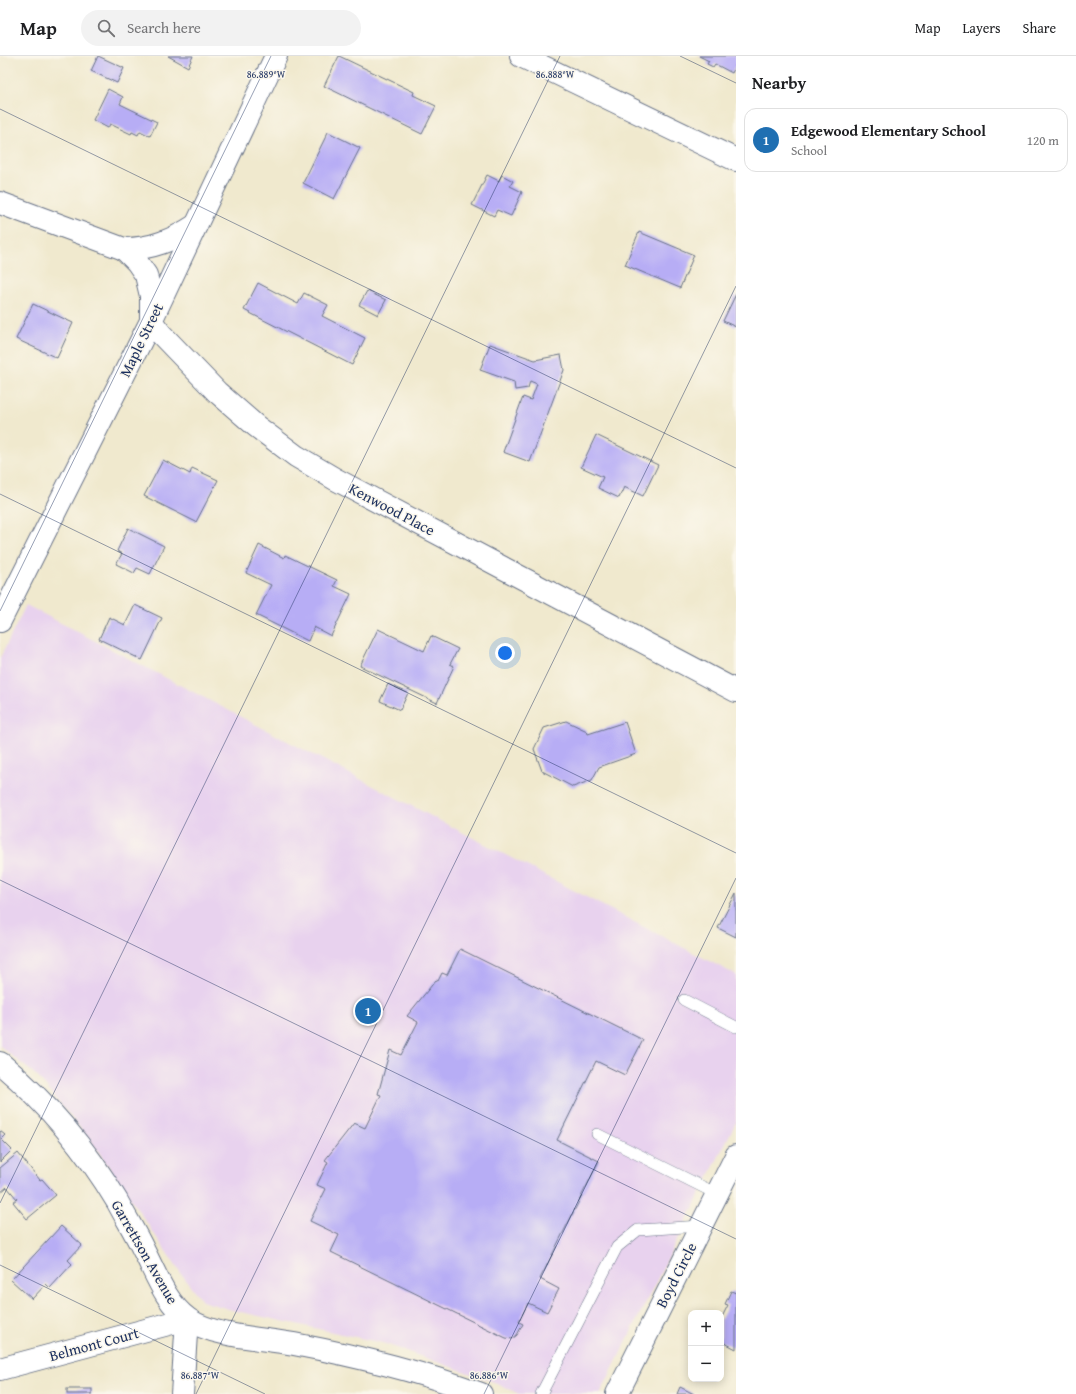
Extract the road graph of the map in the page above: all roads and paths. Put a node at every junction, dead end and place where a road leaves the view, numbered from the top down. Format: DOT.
graph roads {
  1 [pos="276,56"];
  2 [pos="534,59"];
  3 [pos="736,160"];
  4 [pos="0,203"];
  5 [pos="196,225"];
  6 [pos="124,249"];
  7 [pos="151,321"];
  8 [pos="0,621"];
  9 [pos="736,691"];
  10 [pos="684,1000"];
  11 [pos="736,1027"];
  12 [pos="0,1063"];
  13 [pos="597,1134"];
  14 [pos="736,1156"];
  15 [pos="717,1194"];
  16 [pos="701,1226"];
  17 [pos="187,1319"];
  18 [pos="0,1369"];
  19 [pos="182,1394"];
  20 [pos="481,1394"];
  21 [pos="541,1394"];
  22 [pos="617,1394"];
  1 -- 5 [label="street, Maple Street"];
  2 -- 3 [label="street"];
  4 -- 6 [label="street"];
  5 -- 6 [label="street"];
  5 -- 7 [label="street, Maple Street"];
  6 -- 7 [label="street"];
  7 -- 8 [label="street, Maple Street"];
  7 -- 9 [label="street, Kenwood Place"];
  10 -- 11 [label="lane"];
  12 -- 17 [label="street, Garrettson Avenue"];
  13 -- 15 [label="lane"];
  14 -- 15 [label="street, Boyd Circle"];
  15 -- 16 [label="street, Boyd Circle"];
  16 -- 21 [label="lane"];
  16 -- 22 [label="street, Boyd Circle"];
  17 -- 18 [label="street, Belmont Court"];
  17 -- 19 [label="street"];
  17 -- 20 [label="street, Garrettson Avenue"];
}
